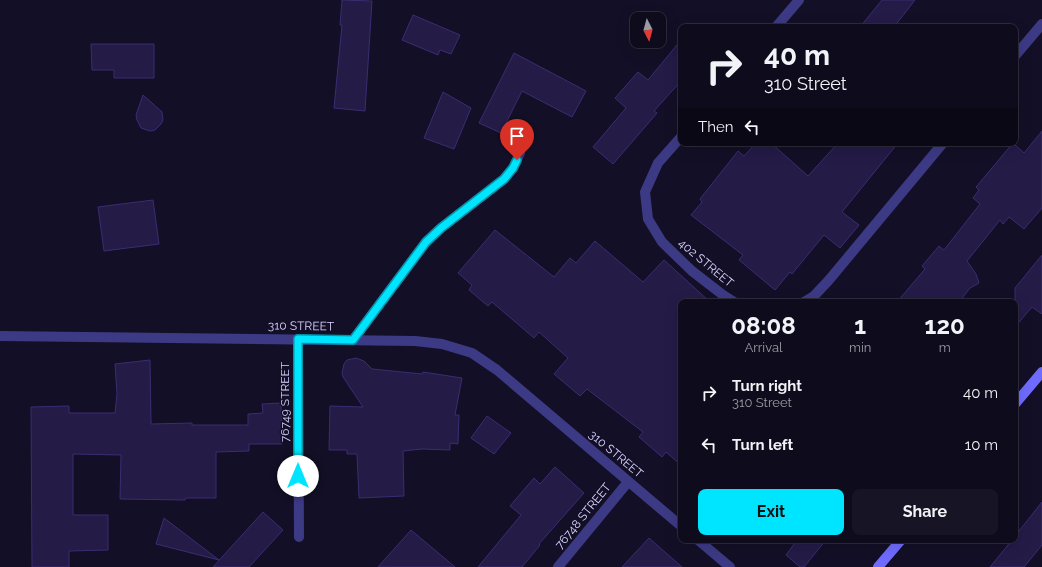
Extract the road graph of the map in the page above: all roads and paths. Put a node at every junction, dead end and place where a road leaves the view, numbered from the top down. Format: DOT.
graph roads {
  1 [pos="799,0"];
  2 [pos="779,24"];
  3 [pos="1042,24"];
  4 [pos="1018,52"];
  5 [pos="678,140"];
  6 [pos="941,146"];
  7 [pos="520,153"];
  8 [pos="729,299"];
  9 [pos="809,299"];
  10 [pos="0,336"];
  11 [pos="298,339"];
  12 [pos="353,340"];
  13 [pos="1042,372"];
  14 [pos="1018,400"];
  15 [pos="628,482"];
  16 [pos="678,524"];
  17 [pos="299,537"];
  18 [pos="702,543"];
  19 [pos="898,543"];
  20 [pos="558,567"];
  21 [pos="730,567"];
  22 [pos="878,567"];
  1 -- 2 [label="street"];
  3 -- 4 [label="street"];
  5 -- 8 [label="street, 402 STREET"];
  6 -- 9 [label="street"];
  7 -- 12 [label="street"];
  10 -- 11 [label="street, 310 STREET"];
  11 -- 12 [label="street, 310 STREET"];
  11 -- 17 [label="street, 76749 STREET"];
  12 -- 15 [label="street, 310 STREET"];
  13 -- 14 [label="street"];
  15 -- 16 [label="street, 310 STREET"];
  15 -- 20 [label="street, 76748 STREET"];
  18 -- 21 [label="street"];
  19 -- 22 [label="street"];
}
